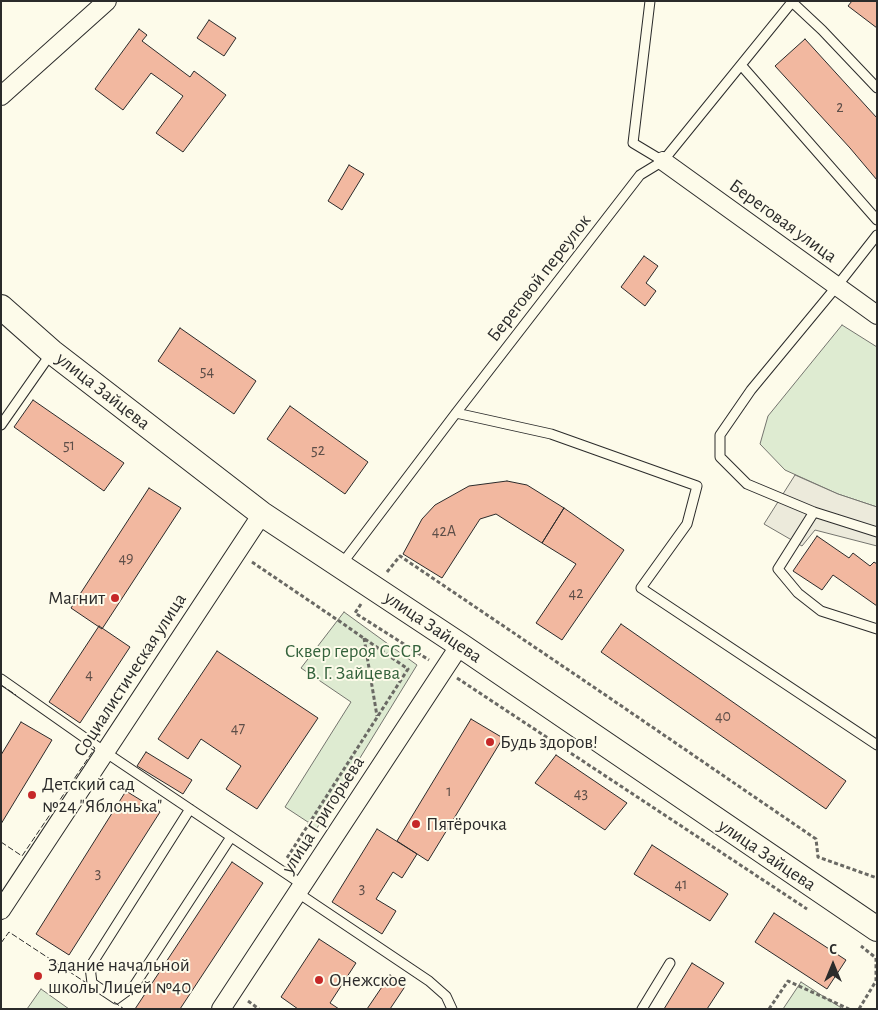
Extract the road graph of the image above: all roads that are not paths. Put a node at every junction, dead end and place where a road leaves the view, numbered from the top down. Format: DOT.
graph roads {
  1 [pos="107,1"];
  2 [pos="650,1"];
  3 [pos="792,1"];
  4 [pos="741,65"];
  5 [pos="877,88"];
  6 [pos="1,96"];
  7 [pos="664,161"];
  8 [pos="877,220"];
  9 [pos="877,235"];
  10 [pos="837,286"];
  11 [pos="1,307"];
  12 [pos="877,315"];
  13 [pos="52,352"];
  14 [pos="456,413"];
  15 [pos="1,425"];
  16 [pos="814,512"];
  17 [pos="262,514"];
  18 [pos="877,532"];
  19 [pos="341,565"];
  20 [pos="877,629"];
  21 [pos="460,644"];
  22 [pos="1,679"];
  23 [pos="877,745"];
  24 [pos="105,752"];
  25 [pos="190,809"];
  26 [pos="231,837"];
  27 [pos="300,889"];
  28 [pos="1,910"];
  29 [pos="869,938"];
  30 [pos="670,963"];
  31 [pos="222,1009"];
  32 [pos="452,1009"];
  33 [pos="642,1009"];
  1 -- 6 [label="street"];
  2 -- 7 [label="lane"];
  3 -- 4 [label="lane"];
  3 -- 5 [label="lane"];
  4 -- 7 [label="lane"];
  4 -- 8 [label="lane"];
  7 -- 10 [label="street, Береговая улица"];
  7 -- 14 [label="lane, Береговой переулок"];
  9 -- 10 [label="lane"];
  10 -- 12 [label="street, Береговая улица"];
  10 -- 16 [label="lane"];
  11 -- 13 [label="main road, улица Зайцева"];
  13 -- 15 [label="lane"];
  13 -- 17 [label="main road, улица Зайцева"];
  14 -- 19 [label="lane, Береговой переулок"];
  14 -- 23 [label="lane"];
  16 -- 18 [label="lane"];
  16 -- 20 [label="lane"];
  17 -- 19 [label="main road, улица Зайцева"];
  17 -- 24 [label="street, Социалистическая улица"];
  19 -- 21 [label="main road, улица Зайцева"];
  21 -- 27 [label="street, улица Григорьева"];
  21 -- 29 [label="main road, улица Зайцева"];
  22 -- 24 [label="lane"];
  24 -- 25 [label="lane"];
  24 -- 28 [label="street, Социалистическая улица"];
  25 -- 26 [label="lane"];
  25 -- 26 [label="lane"];
  26 -- 27 [label="lane"];
  27 -- 31 [label="street, улица Григорьева"];
  27 -- 32 [label="lane"];
  30 -- 33 [label="lane"];
}
